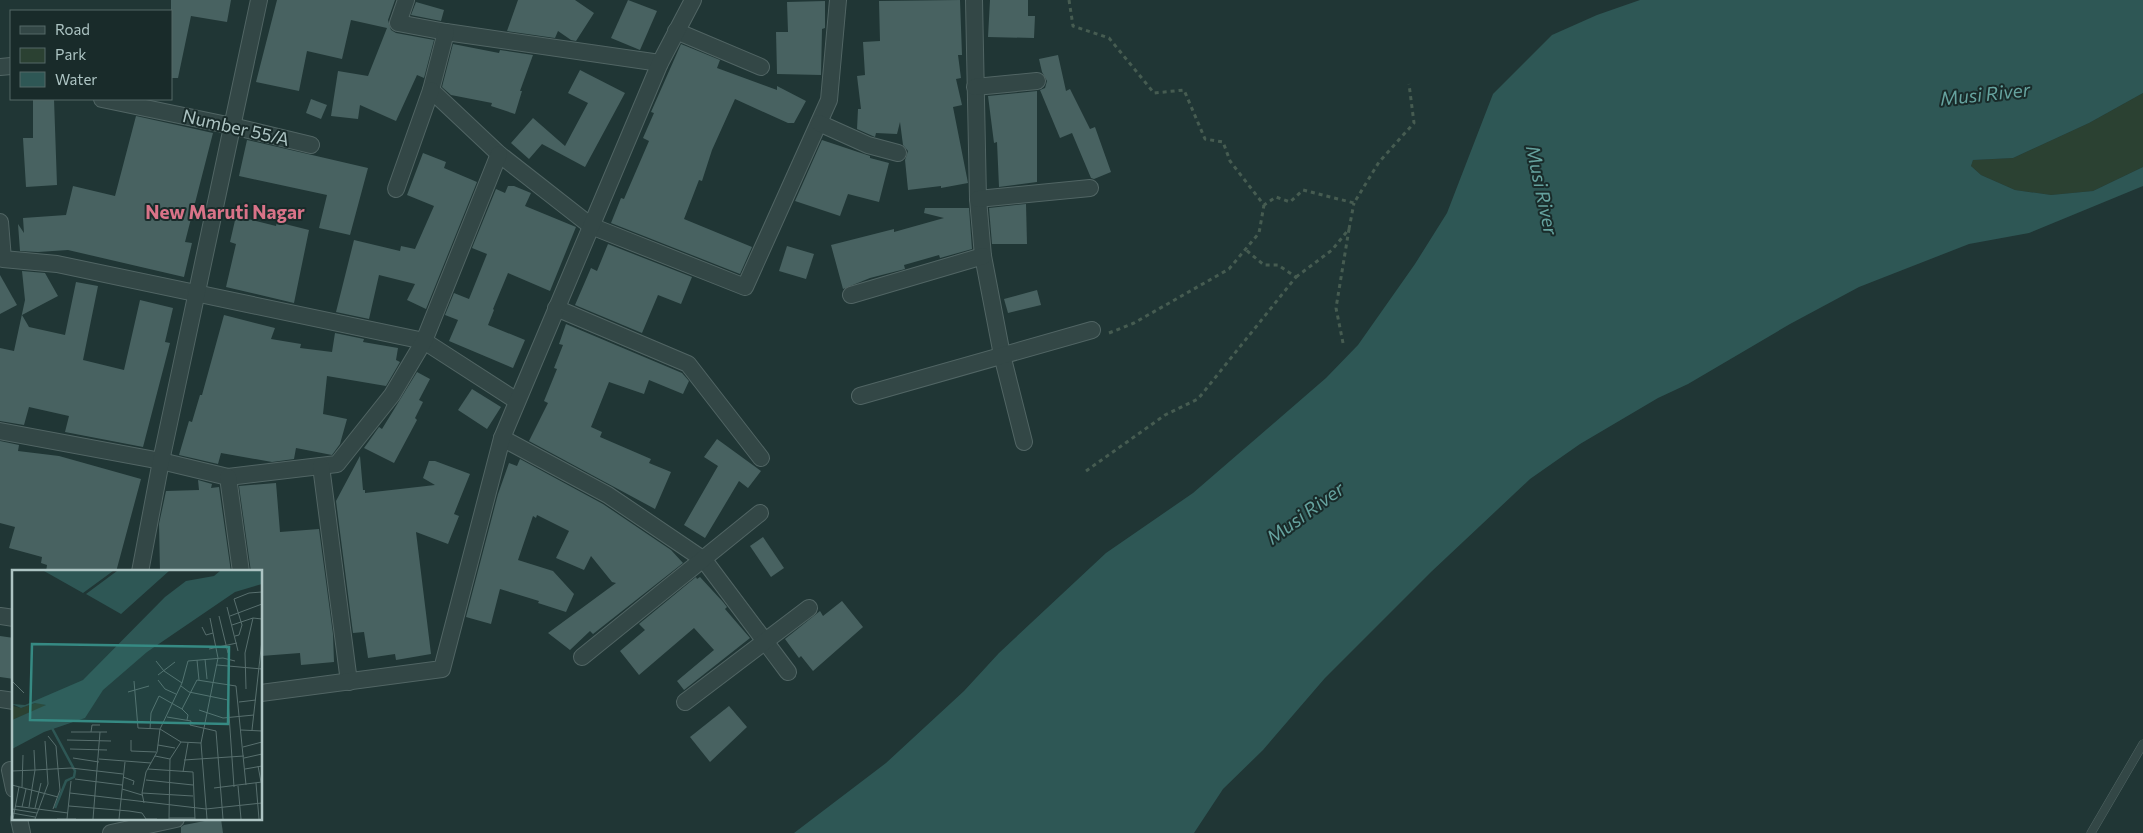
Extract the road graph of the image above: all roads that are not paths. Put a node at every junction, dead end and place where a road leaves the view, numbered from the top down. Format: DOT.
graph roads {
  1 [pos="258,0"];
  2 [pos="406,0"];
  3 [pos="692,0"];
  4 [pos="838,0"];
  5 [pos="974,0"];
  6 [pos="676,31"];
  7 [pos="446,32"];
  8 [pos="660,63"];
  9 [pos="761,66"];
  10 [pos="1037,81"];
  11 [pos="975,87"];
  12 [pos="432,90"];
  13 [pos="107,100"];
  14 [pos="819,123"];
  15 [pos="232,126"];
  16 [pos="311,145"];
  17 [pos="898,152"];
  18 [pos="499,154"];
  19 [pos="1090,188"];
  20 [pos="396,189"];
  21 [pos="978,199"];
  22 [pos="0,222"];
  23 [pos="591,226"];
  24 [pos="984,256"];
  25 [pos="197,295"];
  26 [pos="851,295"];
  27 [pos="556,308"];
  28 [pos="1099,332"];
  29 [pos="424,341"];
  30 [pos="1002,354"];
  31 [pos="860,396"];
  32 [pos="518,401"];
  33 [pos="0,431"];
  34 [pos="502,438"];
  35 [pos="1024,442"];
  36 [pos="761,458"];
  37 [pos="161,461"];
  38 [pos="320,466"];
  39 [pos="228,478"];
  40 [pos="760,513"];
  41 [pos="704,560"];
  42 [pos="140,570"];
  43 [pos="241,570"];
  44 [pos="809,608"];
  45 [pos="764,642"];
  46 [pos="582,658"];
  47 [pos="788,672"];
  48 [pos="348,682"];
  49 [pos="262,694"];
  50 [pos="685,702"];
  51 [pos="2143,744"];
  52 [pos="10,770"];
  53 [pos="12,780"];
  54 [pos="20,820"];
  55 [pos="171,820"];
  56 [pos="138,826"];
  57 [pos="22,833"];
  58 [pos="111,833"];
  59 [pos="2091,833"];
  1 -- 15 [label="street"];
  2 -- 7 [label="street"];
  3 -- 6 [label="street"];
  4 -- 14 [label="street"];
  5 -- 11 [label="street"];
  6 -- 8 [label="street"];
  6 -- 9 [label="street"];
  7 -- 8 [label="street"];
  7 -- 12 [label="street"];
  8 -- 23 [label="street"];
  10 -- 11 [label="street"];
  11 -- 21 [label="street"];
  12 -- 18 [label="street"];
  12 -- 20 [label="street"];
  13 -- 15 [label="street, Number 55/A"];
  14 -- 17 [label="street"];
  14 -- 23 [label="street"];
  15 -- 16 [label="street, Number 55/A"];
  15 -- 25 [label="street"];
  18 -- 23 [label="street"];
  18 -- 29 [label="street"];
  19 -- 21 [label="street"];
  21 -- 24 [label="street"];
  22 -- 25 [label="street"];
  23 -- 27 [label="street"];
  24 -- 26 [label="street"];
  24 -- 30 [label="street"];
  25 -- 29 [label="street"];
  25 -- 37 [label="street"];
  27 -- 32 [label="street"];
  27 -- 36 [label="street"];
  28 -- 30 [label="street"];
  29 -- 32 [label="street"];
  29 -- 38 [label="street"];
  30 -- 31 [label="street"];
  30 -- 35 [label="street"];
  32 -- 34 [label="street"];
  33 -- 37 [label="street"];
  34 -- 41 [label="street"];
  34 -- 48 [label="street"];
  37 -- 39 [label="street"];
  37 -- 42 [label="street"];
  38 -- 39 [label="street"];
  38 -- 48 [label="street"];
  39 -- 43 [label="street"];
  40 -- 41 [label="street"];
  41 -- 45 [label="street"];
  41 -- 46 [label="street"];
  44 -- 45 [label="street"];
  45 -- 47 [label="street"];
  45 -- 50 [label="street"];
  48 -- 49 [label="street"];
  51 -- 59 [label="lane"];
  52 -- 53 [label="street"];
  54 -- 57 [label="street"];
  55 -- 56 [label="street"];
  56 -- 58 [label="street"];
}
